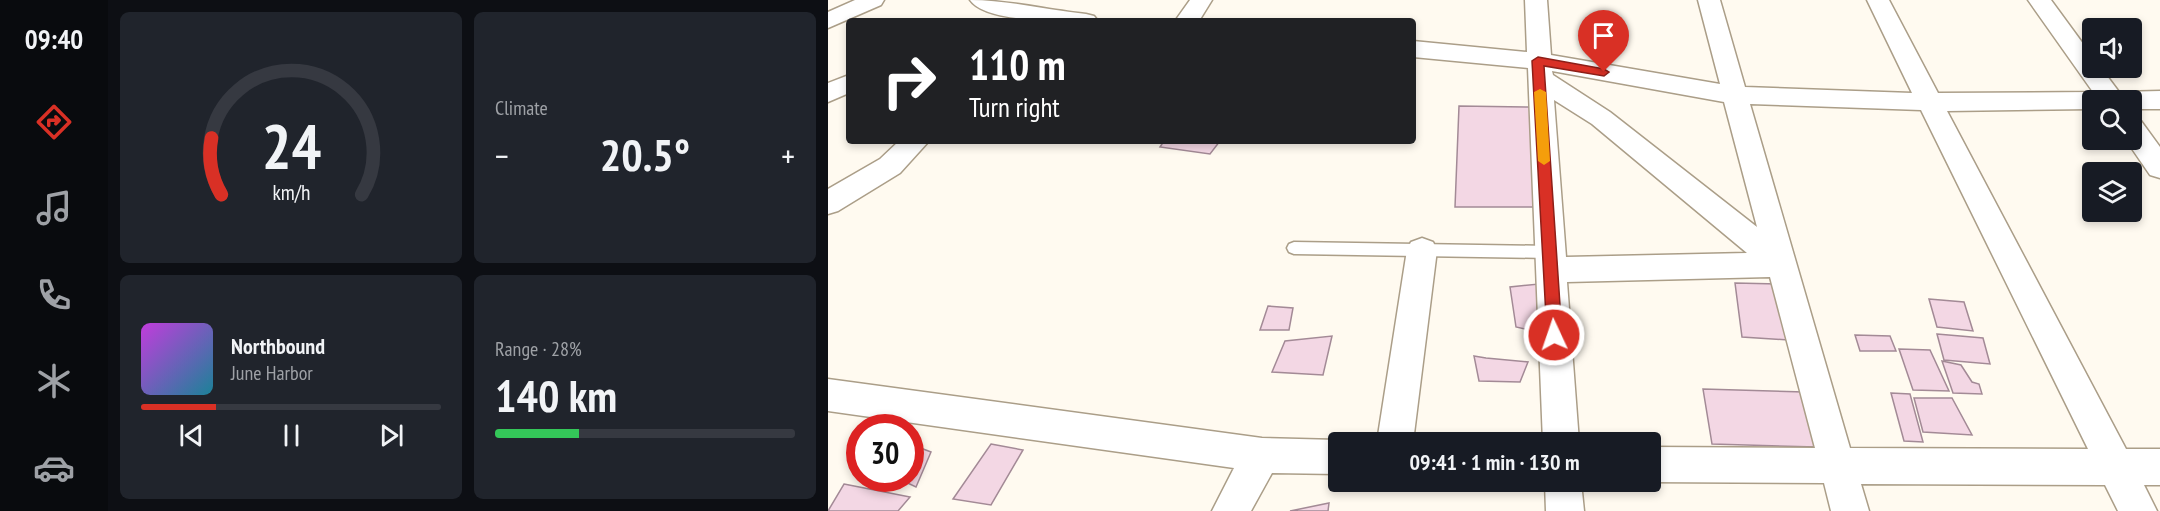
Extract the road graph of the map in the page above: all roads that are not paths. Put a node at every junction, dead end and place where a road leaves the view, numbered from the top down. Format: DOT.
graph roads {
  1 [pos="873,0"];
  2 [pos="1201,0"];
  3 [pos="1536,0"];
  4 [pos="1709,0"];
  5 [pos="1878,0"];
  6 [pos="2039,0"];
  7 [pos="990,4"];
  8 [pos="1042,12"];
  9 [pos="975,18"];
  10 [pos="1071,18"];
  11 [pos="1189,18"];
  12 [pos="835,19"];
  13 [pos="1416,49"];
  14 [pos="1538,69"];
  15 [pos="846,84"];
  16 [pos="2105,90"];
  17 [pos="828,93"];
  18 [pos="1735,95"];
  19 [pos="2082,100"];
  20 [pos="2142,100"];
  21 [pos="2160,100"];
  22 [pos="1930,102"];
  23 [pos="2142,142"];
  24 [pos="913,144"];
  25 [pos="2160,168"];
  26 [pos="828,203"];
  27 [pos="1294,248"];
  28 [pos="1422,250"];
  29 [pos="1550,261"];
  30 [pos="1782,264"];
  31 [pos="828,395"];
  32 [pos="1396,432"];
  33 [pos="1560,432"];
  34 [pos="1262,454"];
  35 [pos="1328,457"];
  36 [pos="1661,465"];
  37 [pos="1837,466"];
  38 [pos="2160,466"];
  39 [pos="2116,467"];
  40 [pos="1564,492"];
  41 [pos="1231,511"];
  42 [pos="1565,511"];
  43 [pos="1850,511"];
  44 [pos="2138,511"];
  1 -- 12 [label="street"];
  2 -- 11 [label="street"];
  3 -- 14 [label="street"];
  4 -- 18 [label="street"];
  5 -- 22 [label="street"];
  6 -- 16 [label="street"];
  7 -- 8 [label="street"];
  7 -- 9 [label="street"];
  8 -- 10 [label="street"];
  13 -- 14 [label="street"];
  14 -- 18 [label="street"];
  14 -- 29 [label="street"];
  14 -- 30 [label="street"];
  15 -- 17 [label="street"];
  18 -- 22 [label="street"];
  18 -- 30 [label="street"];
  19 -- 22 [label="street"];
  20 -- 21 [label="street"];
  22 -- 39 [label="street"];
  23 -- 25 [label="street"];
  24 -- 26 [label="street"];
  27 -- 28 [label="lane"];
  28 -- 29 [label="lane"];
  28 -- 32 [label="street"];
  29 -- 30 [label="street"];
  29 -- 33 [label="street"];
  30 -- 37 [label="street"];
  31 -- 34 [label="street"];
  34 -- 35 [label="street"];
  34 -- 41 [label="street"];
  36 -- 37 [label="street"];
  37 -- 39 [label="street"];
  37 -- 43 [label="street"];
  38 -- 39 [label="street"];
  39 -- 44 [label="street"];
  40 -- 42 [label="street"];
}
